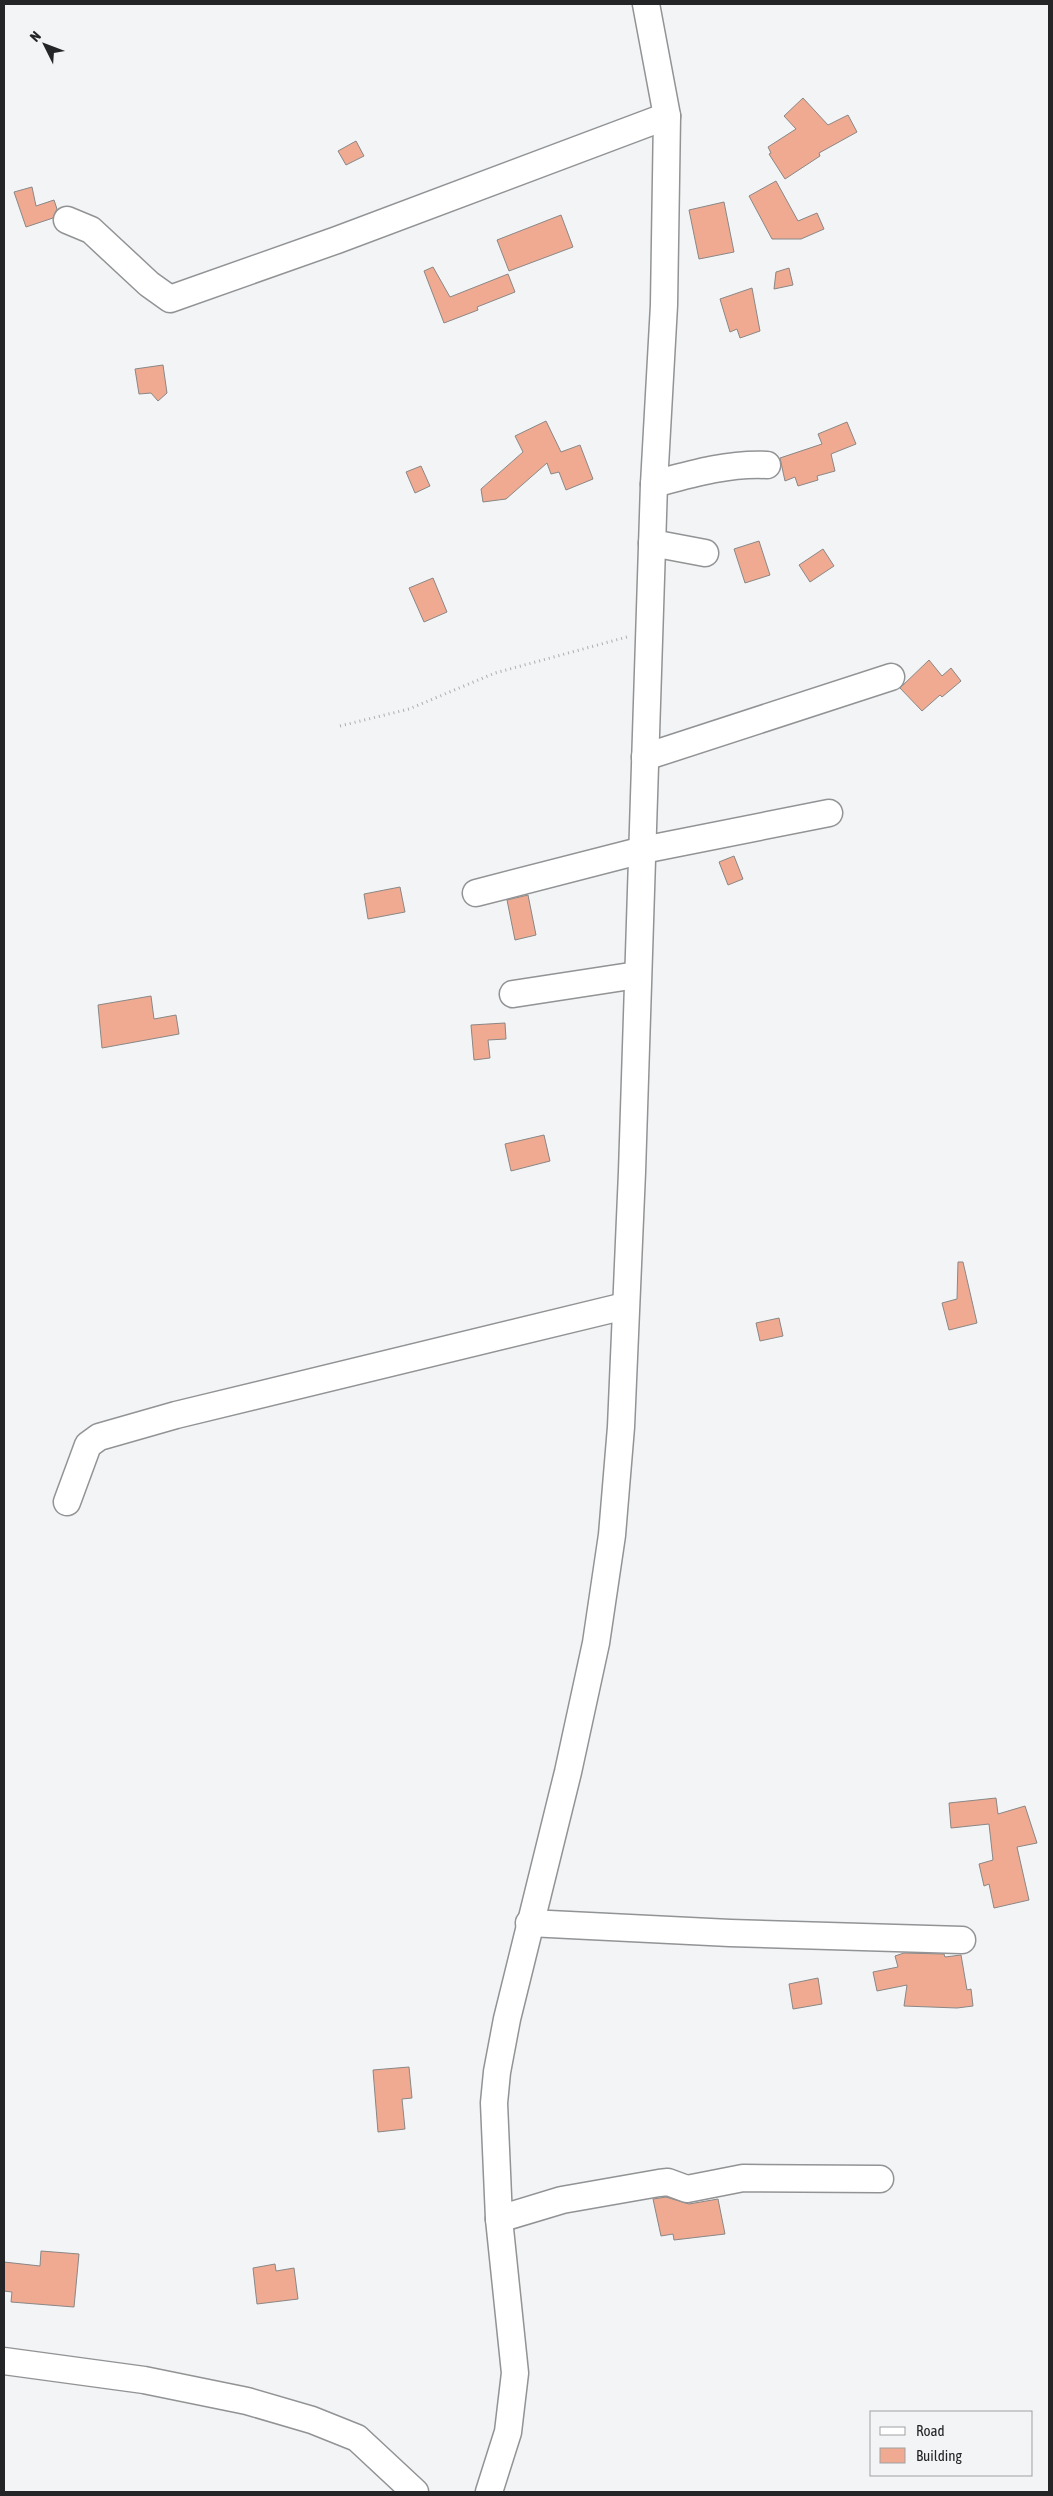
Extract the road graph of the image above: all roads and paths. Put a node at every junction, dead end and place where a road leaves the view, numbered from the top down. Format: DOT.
graph roads {
  1 [pos="646,4"];
  2 [pos="667,116"];
  3 [pos="67,220"];
  4 [pos="768,465"];
  5 [pos="654,484"];
  6 [pos="652,543"];
  7 [pos="705,553"];
  8 [pos="650,631"];
  9 [pos="891,677"];
  10 [pos="340,726"];
  11 [pos="646,757"];
  12 [pos="829,813"];
  13 [pos="643,850"];
  14 [pos="476,893"];
  15 [pos="637,975"];
  16 [pos="513,994"];
  17 [pos="625,1306"];
  18 [pos="67,1502"];
  19 [pos="529,1923"];
  20 [pos="962,1940"];
  21 [pos="880,2178"];
  22 [pos="499,2218"];
  23 [pos="4,2361"];
  24 [pos="415,2492"];
  25 [pos="489,2492"];
  1 -- 2 [label="street"];
  2 -- 3 [label="street"];
  2 -- 5 [label="street"];
  4 -- 5 [label="street"];
  5 -- 6 [label="street"];
  6 -- 7 [label="street"];
  6 -- 8 [label="street"];
  8 -- 10 [label="path"];
  8 -- 11 [label="street"];
  9 -- 11 [label="street"];
  11 -- 13 [label="street"];
  12 -- 13 [label="street"];
  13 -- 14 [label="street"];
  13 -- 15 [label="street"];
  15 -- 16 [label="street"];
  15 -- 17 [label="street"];
  17 -- 18 [label="street"];
  17 -- 19 [label="street"];
  19 -- 20 [label="street"];
  19 -- 22 [label="street"];
  21 -- 22 [label="street"];
  22 -- 25 [label="street"];
  23 -- 24 [label="street"];
}
